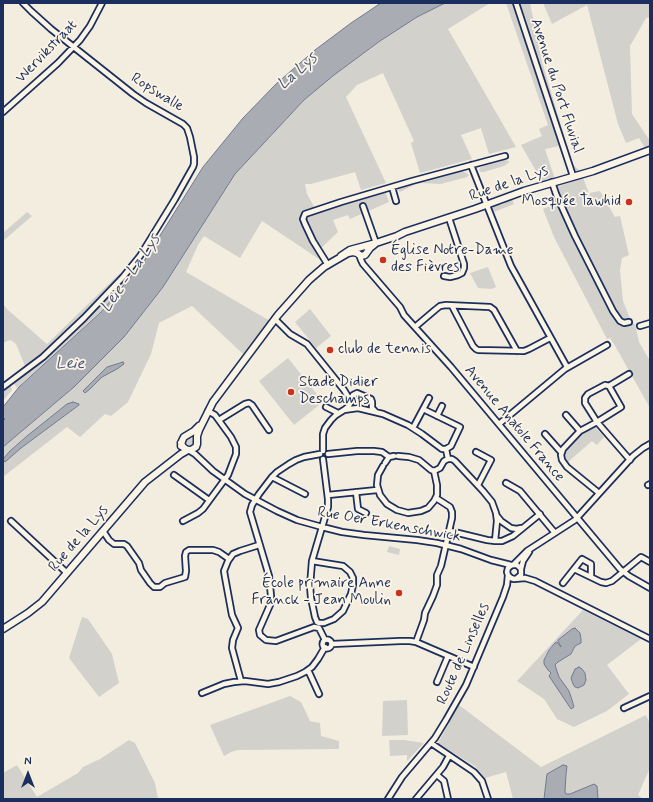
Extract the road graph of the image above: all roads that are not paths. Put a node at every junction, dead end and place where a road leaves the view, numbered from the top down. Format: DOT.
graph roads {
  1 [pos="23,3"];
  2 [pos="102,3"];
  3 [pos="516,3"];
  4 [pos="74,46"];
  5 [pos="3,112"];
  6 [pos="650,150"];
  7 [pos="506,156"];
  8 [pos="471,165"];
  9 [pos="573,176"];
  10 [pos="552,182"];
  11 [pos="392,187"];
  12 [pos="396,201"];
  13 [pos="486,205"];
  14 [pos="362,206"];
  15 [pos="449,218"];
  16 [pos="376,243"];
  17 [pos="362,246"];
  18 [pos="359,254"];
  19 [pos="367,254"];
  20 [pos="341,256"];
  21 [pos="328,265"];
  22 [pos="366,268"];
  23 [pos="444,276"];
  24 [pos="452,306"];
  25 [pos="275,319"];
  26 [pos="629,322"];
  27 [pos="650,323"];
  28 [pos="640,326"];
  29 [pos="415,327"];
  30 [pos="550,338"];
  31 [pos="606,344"];
  32 [pos="517,351"];
  33 [pos="567,368"];
  34 [pos="629,374"];
  35 [pos="609,386"];
  36 [pos="3,387"];
  37 [pos="344,390"];
  38 [pos="354,394"];
  39 [pos="429,398"];
  40 [pos="350,401"];
  41 [pos="372,404"];
  42 [pos="442,406"];
  43 [pos="326,407"];
  44 [pos="354,408"];
  45 [pos="366,409"];
  46 [pos="423,409"];
  47 [pos="208,410"];
  48 [pos="344,410"];
  49 [pos="375,412"];
  50 [pos="338,413"];
  51 [pos="566,415"];
  52 [pos="437,416"];
  53 [pos="218,420"];
  54 [pos="203,421"];
  55 [pos="597,422"];
  56 [pos="499,424"];
  57 [pos="413,428"];
  58 [pos="269,430"];
  59 [pos="580,431"];
  60 [pos="545,434"];
  61 [pos="187,435"];
  62 [pos="182,443"];
  63 [pos="197,443"];
  64 [pos="650,444"];
  65 [pos="446,450"];
  66 [pos="189,451"];
  67 [pos="476,452"];
  68 [pos="561,452"];
  69 [pos="322,455"];
  70 [pos="389,457"];
  71 [pos="448,459"];
  72 [pos="630,460"];
  73 [pos="172,461"];
  74 [pos="204,462"];
  75 [pos="434,470"];
  76 [pos="174,475"];
  77 [pos="272,477"];
  78 [pos="225,480"];
  79 [pos="506,483"];
  80 [pos="478,486"];
  81 [pos="378,490"];
  82 [pos="356,492"];
  83 [pos="305,494"];
  84 [pos="599,494"];
  85 [pos="328,495"];
  86 [pos="436,498"];
  87 [pos="209,500"];
  88 [pos="255,500"];
  89 [pos="366,513"];
  90 [pos="496,513"];
  91 [pos="540,514"];
  92 [pos="577,517"];
  93 [pos="11,521"];
  94 [pos="183,521"];
  95 [pos="322,527"];
  96 [pos="524,527"];
  97 [pos="103,531"];
  98 [pos="450,531"];
  99 [pos="555,533"];
  100 [pos="495,541"];
  101 [pos="260,545"];
  102 [pos="446,545"];
  103 [pos="534,547"];
  104 [pos="229,559"];
  105 [pos="491,560"];
  106 [pos="312,561"];
  107 [pos="650,562"];
  108 [pos="512,565"];
  109 [pos="574,569"];
  110 [pos="521,570"];
  111 [pos="623,572"];
  112 [pos="67,573"];
  113 [pos="507,574"];
  114 [pos="590,577"];
  115 [pos="516,578"];
  116 [pos="535,581"];
  117 [pos="563,583"];
  118 [pos="650,588"];
  119 [pos="503,597"];
  120 [pos="3,629"];
  121 [pos="650,639"];
  122 [pos="325,640"];
  123 [pos="416,642"];
  124 [pos="332,644"];
  125 [pos="325,647"];
  126 [pos="448,656"];
  127 [pos="474,667"];
  128 [pos="308,670"];
  129 [pos="241,681"];
  130 [pos="437,682"];
  131 [pos="202,693"];
  132 [pos="318,694"];
  133 [pos="650,696"];
  134 [pos="624,708"];
  135 [pos="432,744"];
  136 [pos="450,756"];
  137 [pos="437,774"];
  138 [pos="389,799"];
  139 [pos="416,799"];
  140 [pos="448,799"];
  141 [pos="488,799"];
  1 -- 4 [label="street, Ropswalle"];
  2 -- 4 [label="street, Wervikstraat"];
  3 -- 9 [label="street, Avenue du Port Fluvial"];
  4 -- 5 [label="street, Wervikstraat"];
  4 -- 36 [label="street, Ropswalle"];
  6 -- 9 [label="main road, Rue de la Lys"];
  7 -- 8 [label="street"];
  8 -- 11 [label="street"];
  8 -- 13 [label="street"];
  9 -- 10 [label="main road, Rue de la Lys"];
  10 -- 13 [label="main road, Rue de la Lys"];
  10 -- 26 [label="street"];
  11 -- 12 [label="street"];
  11 -- 21 [label="street"];
  13 -- 15 [label="main road, Rue de la Lys"];
  13 -- 30 [label="street"];
  14 -- 16 [label="street"];
  15 -- 16 [label="main road, Rue de la Lys"];
  15 -- 23 [label="street"];
  16 -- 17 [label="main road, Rue de la Lys"];
  16 -- 19 [label="main road, Rue de la Lys"];
  17 -- 18 [label="main road"];
  17 -- 19 [label="main road"];
  17 -- 20 [label="main road, Rue de la Lys"];
  18 -- 19 [label="main road"];
  18 -- 20 [label="main road, Rue de la Lys"];
  18 -- 22 [label="street, Avenue Anatole France"];
  19 -- 22 [label="street"];
  20 -- 21 [label="main road, Rue de la Lys"];
  21 -- 25 [label="main road, Rue de la Lys"];
  22 -- 29 [label="street, Avenue Anatole France"];
  24 -- 29 [label="street"];
  24 -- 32 [label="street"];
  24 -- 32 [label="street"];
  25 -- 37 [label="street"];
  25 -- 47 [label="main road, Rue de la Lys"];
  27 -- 28 [label="street"];
  29 -- 56 [label="street, Avenue Anatole France"];
  30 -- 32 [label="street"];
  30 -- 33 [label="street"];
  31 -- 33 [label="street"];
  33 -- 56 [label="street"];
  34 -- 35 [label="street"];
  35 -- 55 [label="street"];
  35 -- 55 [label="street"];
  37 -- 38 [label="street"];
  37 -- 40 [label="street"];
  38 -- 40 [label="street"];
  38 -- 41 [label="street"];
  39 -- 46 [label="street"];
  40 -- 44 [label="street"];
  40 -- 48 [label="street"];
  41 -- 45 [label="street"];
  41 -- 49 [label="street"];
  42 -- 52 [label="street"];
  43 -- 50 [label="street"];
  44 -- 45 [label="street"];
  44 -- 48 [label="street"];
  45 -- 49 [label="street"];
  46 -- 52 [label="street"];
  46 -- 57 [label="street"];
  47 -- 53 [label="street"];
  47 -- 54 [label="main road, Rue de la Lys"];
  48 -- 50 [label="street"];
  49 -- 57 [label="street"];
  50 -- 69 [label="street"];
  51 -- 59 [label="street"];
  52 -- 65 [label="street"];
  53 -- 58 [label="street"];
  53 -- 78 [label="street"];
  54 -- 61 [label="main road, Rue de la Lys"];
  54 -- 63 [label="main road, Rue de la Lys"];
  55 -- 59 [label="street"];
  55 -- 72 [label="street"];
  56 -- 92 [label="street, Avenue Anatole France"];
  57 -- 65 [label="street"];
  59 -- 68 [label="street"];
  60 -- 68 [label="street"];
  61 -- 62 [label="main road"];
  61 -- 63 [label="main road"];
  62 -- 66 [label="main road"];
  62 -- 73 [label="main road, Rue de la Lys"];
  63 -- 66 [label="main road"];
  63 -- 74 [label="street, Rue Oer Erkenschwick"];
  64 -- 72 [label="street"];
  65 -- 71 [label="street"];
  66 -- 73 [label="main road, Rue de la Lys"];
  66 -- 74 [label="street, Rue Oer Erkenschwick"];
  67 -- 80 [label="street"];
  68 -- 84 [label="street"];
  69 -- 70 [label="street"];
  69 -- 77 [label="street"];
  69 -- 85 [label="street"];
  70 -- 75 [label="street"];
  70 -- 81 [label="street"];
  71 -- 75 [label="street"];
  71 -- 80 [label="street"];
  72 -- 84 [label="street"];
  73 -- 97 [label="main road, Rue de la Lys"];
  74 -- 78 [label="street, Rue Oer Erkenschwick"];
  75 -- 86 [label="street"];
  76 -- 87 [label="street"];
  77 -- 83 [label="street"];
  77 -- 88 [label="street"];
  78 -- 87 [label="street"];
  78 -- 88 [label="street, Rue Oer Erkenschwick"];
  79 -- 91 [label="street"];
  80 -- 90 [label="street"];
  81 -- 82 [label="street"];
  81 -- 86 [label="street"];
  82 -- 85 [label="street"];
  82 -- 89 [label="street"];
  84 -- 92 [label="street"];
  85 -- 95 [label="street"];
  86 -- 98 [label="street"];
  87 -- 94 [label="street"];
  88 -- 95 [label="street, Rue Oer Erkenschwick"];
  88 -- 101 [label="street"];
  90 -- 96 [label="street"];
  90 -- 100 [label="street"];
  91 -- 96 [label="street"];
  91 -- 99 [label="street"];
  92 -- 99 [label="street"];
  92 -- 111 [label="street, Avenue Anatole France"];
  93 -- 112 [label="street"];
  95 -- 102 [label="street, Rue Oer Erkenschwick"];
  95 -- 106 [label="street"];
  96 -- 100 [label="street"];
  97 -- 104 [label="street"];
  97 -- 112 [label="main road, Rue de la Lys"];
  98 -- 100 [label="street"];
  98 -- 102 [label="street"];
  99 -- 103 [label="street"];
  101 -- 104 [label="street"];
  101 -- 122 [label="street"];
  102 -- 105 [label="street, Rue Oer Erkenschwick"];
  102 -- 123 [label="street"];
  103 -- 108 [label="street"];
  103 -- 110 [label="street"];
  104 -- 129 [label="street"];
  105 -- 108 [label="street, Rue Oer Erkenschwick"];
  105 -- 113 [label="street, Rue Oer Erkenschwick"];
  106 -- 106 [label="street"];
  107 -- 111 [label="street"];
  108 -- 110 [label="street"];
  108 -- 113 [label="street"];
  109 -- 114 [label="street"];
  109 -- 114 [label="street"];
  109 -- 117 [label="street"];
  110 -- 115 [label="street"];
  110 -- 116 [label="street"];
  111 -- 114 [label="street"];
  111 -- 118 [label="street, Avenue Anatole France"];
  112 -- 120 [label="main road, Rue de la Lys"];
  113 -- 115 [label="street"];
  113 -- 119 [label="street, Route de Linselles"];
  115 -- 116 [label="street"];
  115 -- 119 [label="street, Route de Linselles"];
  116 -- 121 [label="street"];
  119 -- 127 [label="street, Route de Linselles"];
  122 -- 124 [label="street"];
  122 -- 125 [label="street"];
  123 -- 124 [label="street"];
  123 -- 126 [label="street"];
  124 -- 125 [label="street"];
  125 -- 128 [label="street"];
  126 -- 127 [label="street"];
  126 -- 130 [label="street"];
  127 -- 135 [label="street, Route de Linselles"];
  128 -- 129 [label="street"];
  128 -- 132 [label="street"];
  129 -- 131 [label="street"];
  133 -- 134 [label="street"];
  135 -- 136 [label="street"];
  135 -- 138 [label="street, Route de Linselles"];
  136 -- 137 [label="street"];
  136 -- 141 [label="street"];
  137 -- 139 [label="street"];
  137 -- 140 [label="street"];
}
